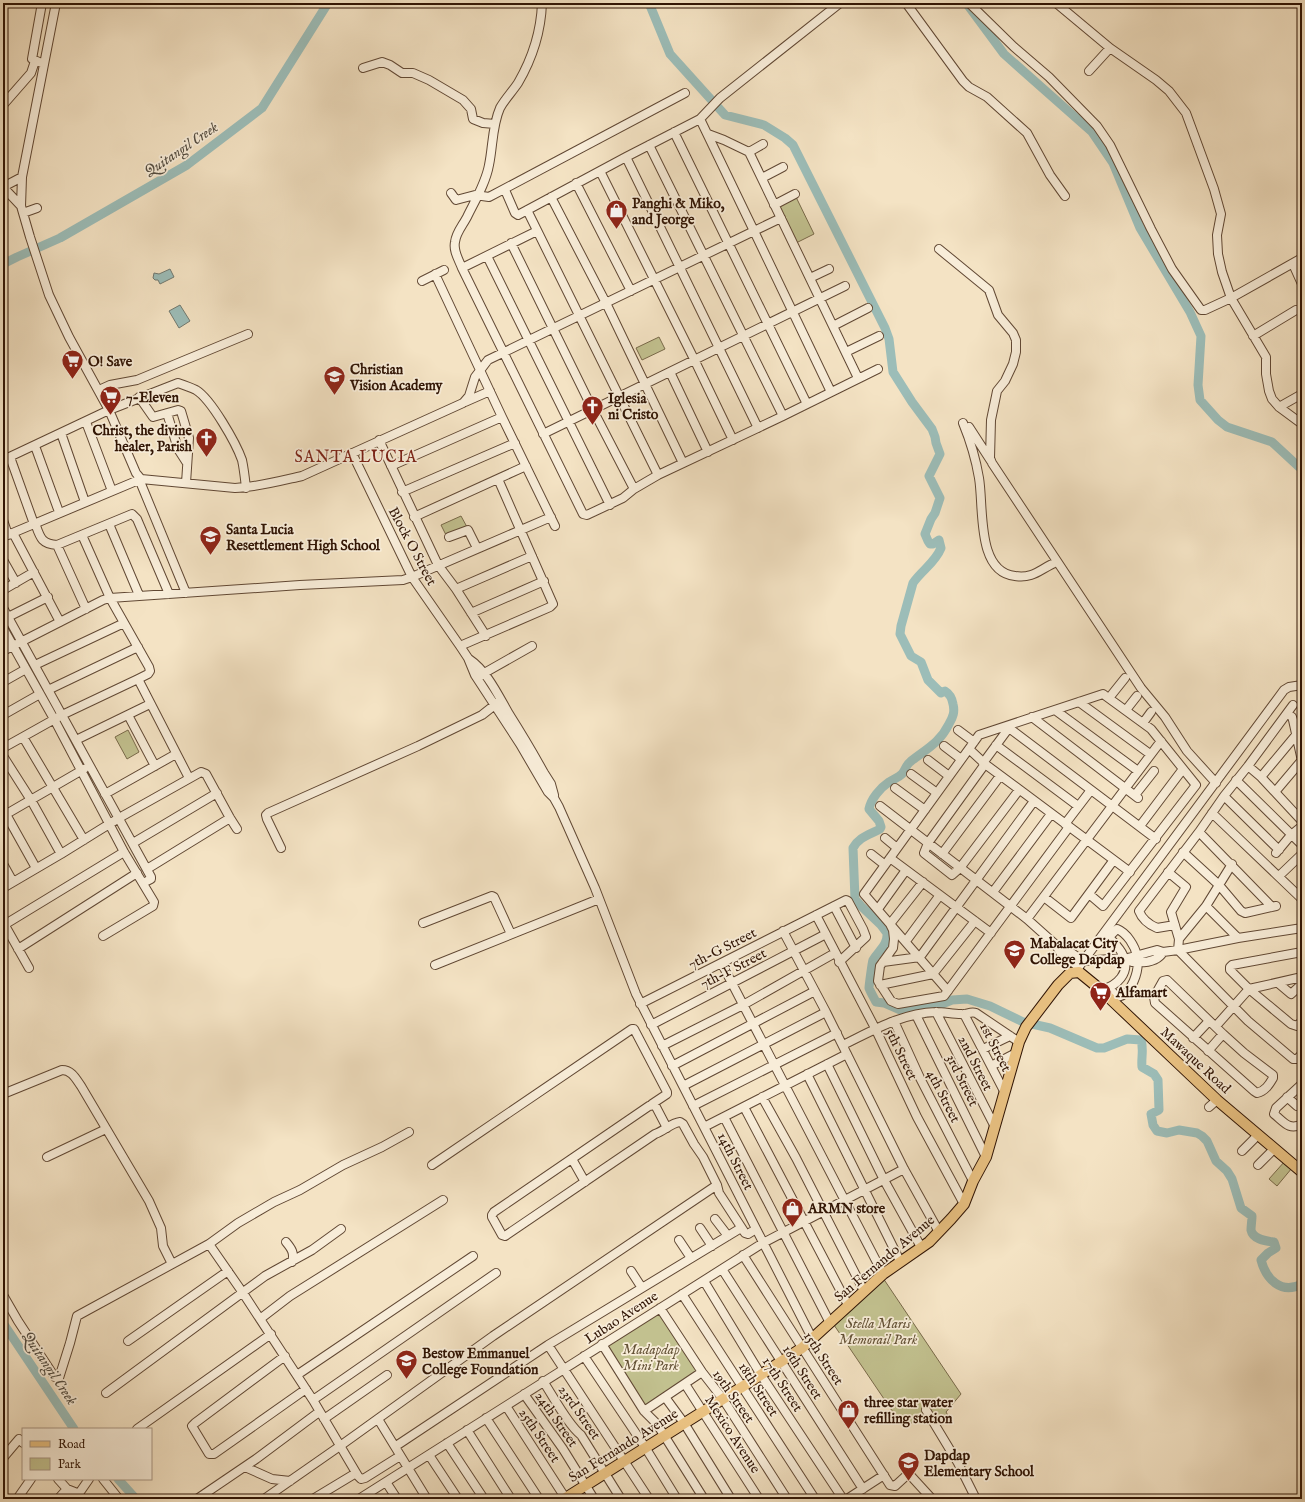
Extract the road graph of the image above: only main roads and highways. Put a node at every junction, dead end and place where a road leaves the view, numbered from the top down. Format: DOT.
graph roads {
  1 [pos="1077,968"];
  2 [pos="1302,1172"];
  3 [pos="565,1499"];
  1 -- 2 [label="main road, Mawaque Road"];
  1 -- 3 [label="main road, San Fernando Avenue"];
}
